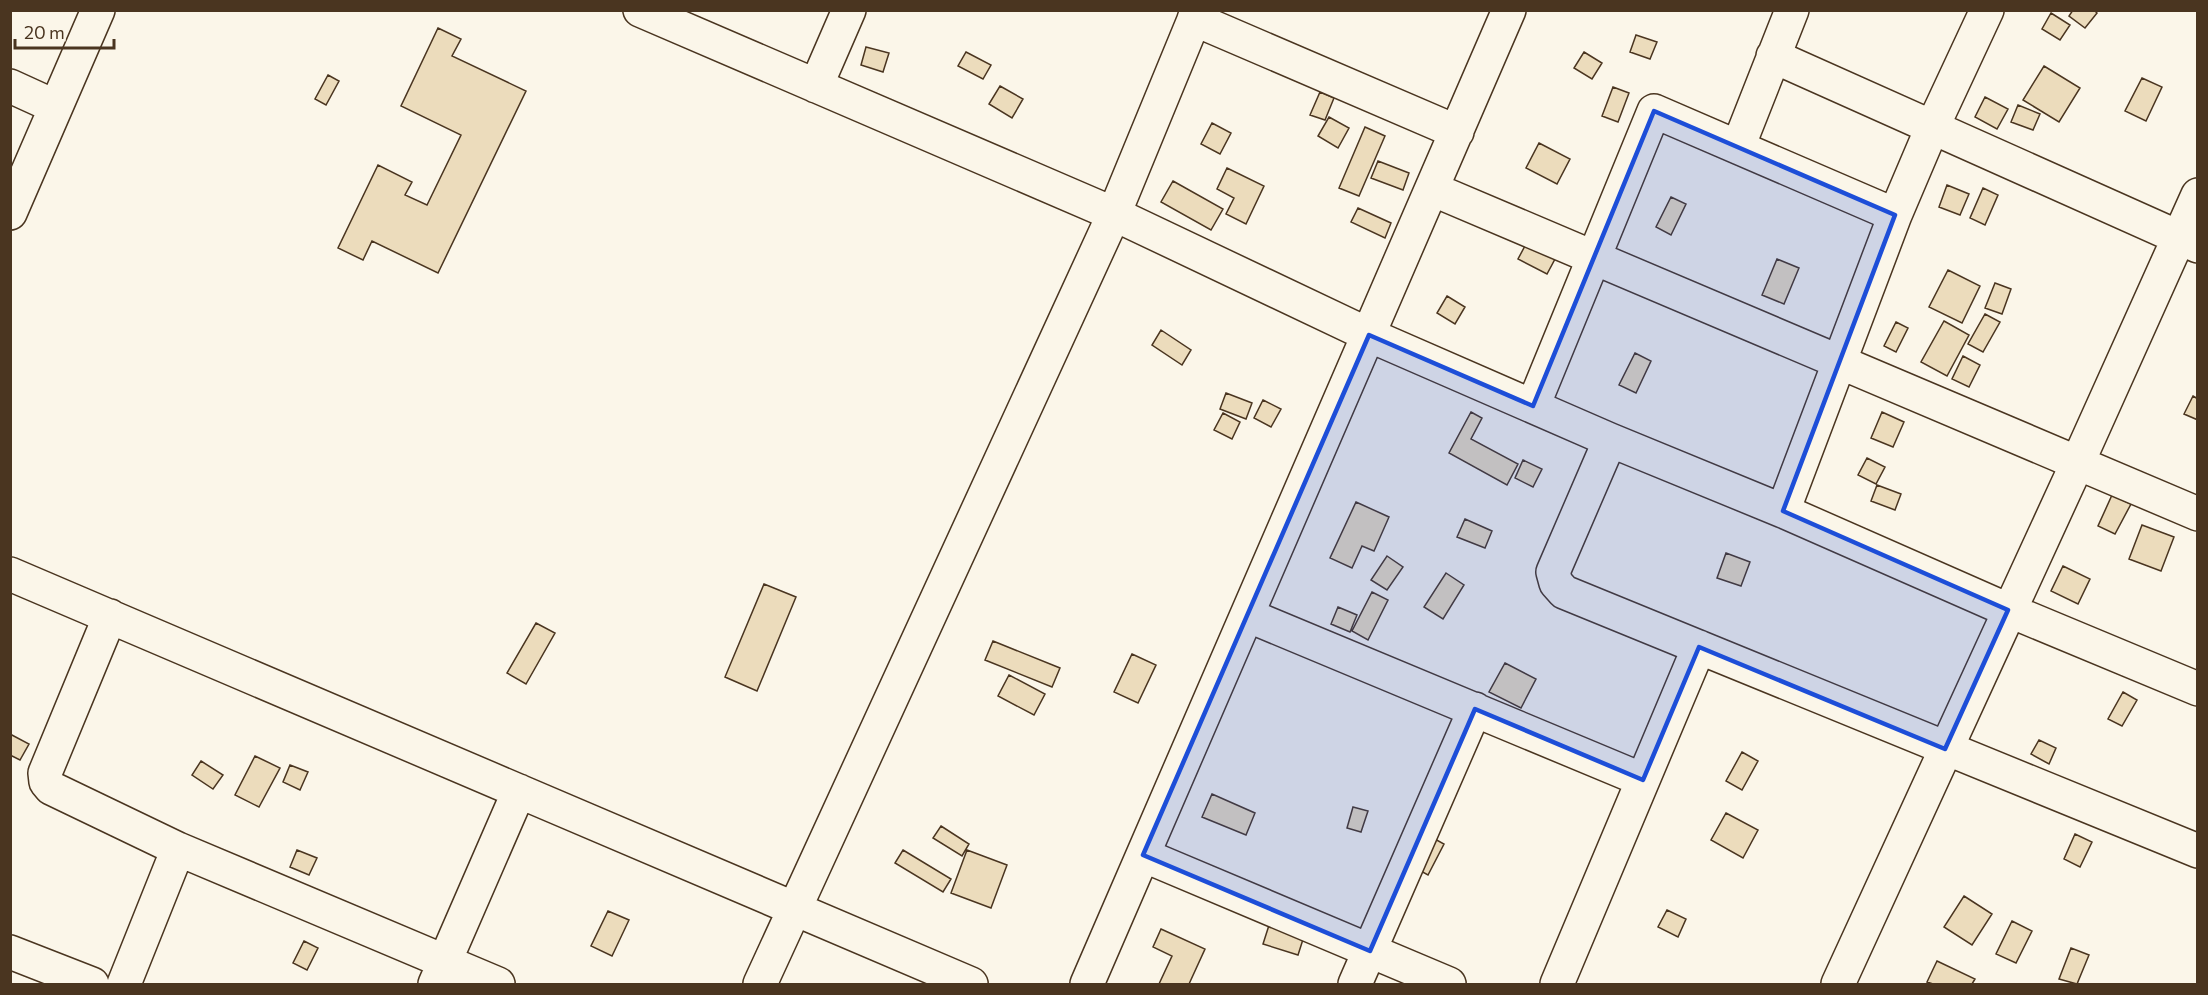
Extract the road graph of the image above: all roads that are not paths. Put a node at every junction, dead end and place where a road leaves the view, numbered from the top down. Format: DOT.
graph roads {
  1 [pos="98,10"];
  2 [pos="640,10"];
  3 [pos="849,10"];
  4 [pos="1509,10"];
  5 [pos="1792,10"];
  6 [pos="1987,10"];
  7 [pos="1196,15"];
  8 [pos="1773,56"];
  9 [pos="10,86"];
  10 [pos="816,87"];
  11 [pos="56,107"];
  12 [pos="1932,128"];
  13 [pos="1457,132"];
  14 [pos="1738,147"];
  15 [pos="1432,189"];
  16 [pos="2198,195"];
  17 [pos="10,213"];
  18 [pos="1114,214"];
  19 [pos="1895,215"];
  20 [pos="2188,242"];
  21 [pos="1594,257"];
  22 [pos="1369,335"];
  23 [pos="1838,363"];
  24 [pos="1533,406"];
  25 [pos="1610,440"];
  26 [pos="2077,464"];
  27 [pos="1783,511"];
  28 [pos="2198,514"];
  29 [pos="10,574"];
  30 [pos="2008,610"];
  31 [pos="1247,615"];
  32 [pos="110,616"];
  33 [pos="1699,647"];
  34 [pos="2198,689"];
  35 [pos="1475,709"];
  36 [pos="1946,749"];
  37 [pos="1643,780"];
  38 [pos="519,791"];
  39 [pos="178,849"];
  40 [pos="2198,851"];
  41 [pos="1143,855"];
  42 [pos="794,908"];
  43 [pos="1370,951"];
  44 [pos="10,952"];
  45 [pos="440,973"];
  46 [pos="92,984"];
  47 [pos="124,984"];
  48 [pos="498,984"];
  49 [pos="760,984"];
  50 [pos="971,984"];
  51 [pos="1087,984"];
  52 [pos="1355,984"];
  53 [pos="1449,984"];
  54 [pos="1557,984"];
  55 [pos="1838,984"];
  1 -- 11 [label="street"];
  2 -- 10 [label="street"];
  3 -- 10 [label="street"];
  4 -- 13 [label="street"];
  5 -- 8 [label="street"];
  6 -- 12 [label="street"];
  7 -- 13 [label="street"];
  7 -- 18 [label="street"];
  8 -- 12 [label="street"];
  8 -- 14 [label="street"];
  9 -- 11 [label="street"];
  10 -- 18 [label="street"];
  11 -- 17 [label="street"];
  12 -- 19 [label="street"];
  12 -- 20 [label="street"];
  13 -- 15 [label="street"];
  14 -- 19 [label="street"];
  14 -- 21 [label="street"];
  15 -- 21 [label="street"];
  15 -- 22 [label="street"];
  16 -- 20 [label="street"];
  18 -- 22 [label="street"];
  18 -- 42 [label="street"];
  19 -- 23 [label="street"];
  20 -- 26 [label="street"];
  21 -- 23 [label="street"];
  21 -- 24 [label="street"];
  22 -- 24 [label="street"];
  22 -- 31 [label="street"];
  23 -- 26 [label="street"];
  23 -- 27 [label="street"];
  24 -- 25 [label="street"];
  25 -- 27 [label="street"];
  25 -- 33 [label="street"];
  26 -- 28 [label="street"];
  26 -- 30 [label="street"];
  27 -- 30 [label="street"];
  29 -- 32 [label="street"];
  30 -- 34 [label="street"];
  30 -- 36 [label="street"];
  31 -- 35 [label="street"];
  31 -- 41 [label="street"];
  32 -- 38 [label="street"];
  32 -- 39 [label="street"];
  33 -- 36 [label="street"];
  33 -- 37 [label="street"];
  35 -- 37 [label="street"];
  35 -- 43 [label="street"];
  36 -- 40 [label="street"];
  36 -- 55 [label="street"];
  37 -- 54 [label="street"];
  38 -- 42 [label="street"];
  38 -- 45 [label="street"];
  39 -- 45 [label="street"];
  39 -- 47 [label="street"];
  41 -- 43 [label="street"];
  41 -- 51 [label="street"];
  42 -- 49 [label="street"];
  42 -- 50 [label="street"];
  43 -- 52 [label="street"];
  43 -- 53 [label="street"];
  44 -- 46 [label="street"];
  45 -- 48 [label="street"];
}
